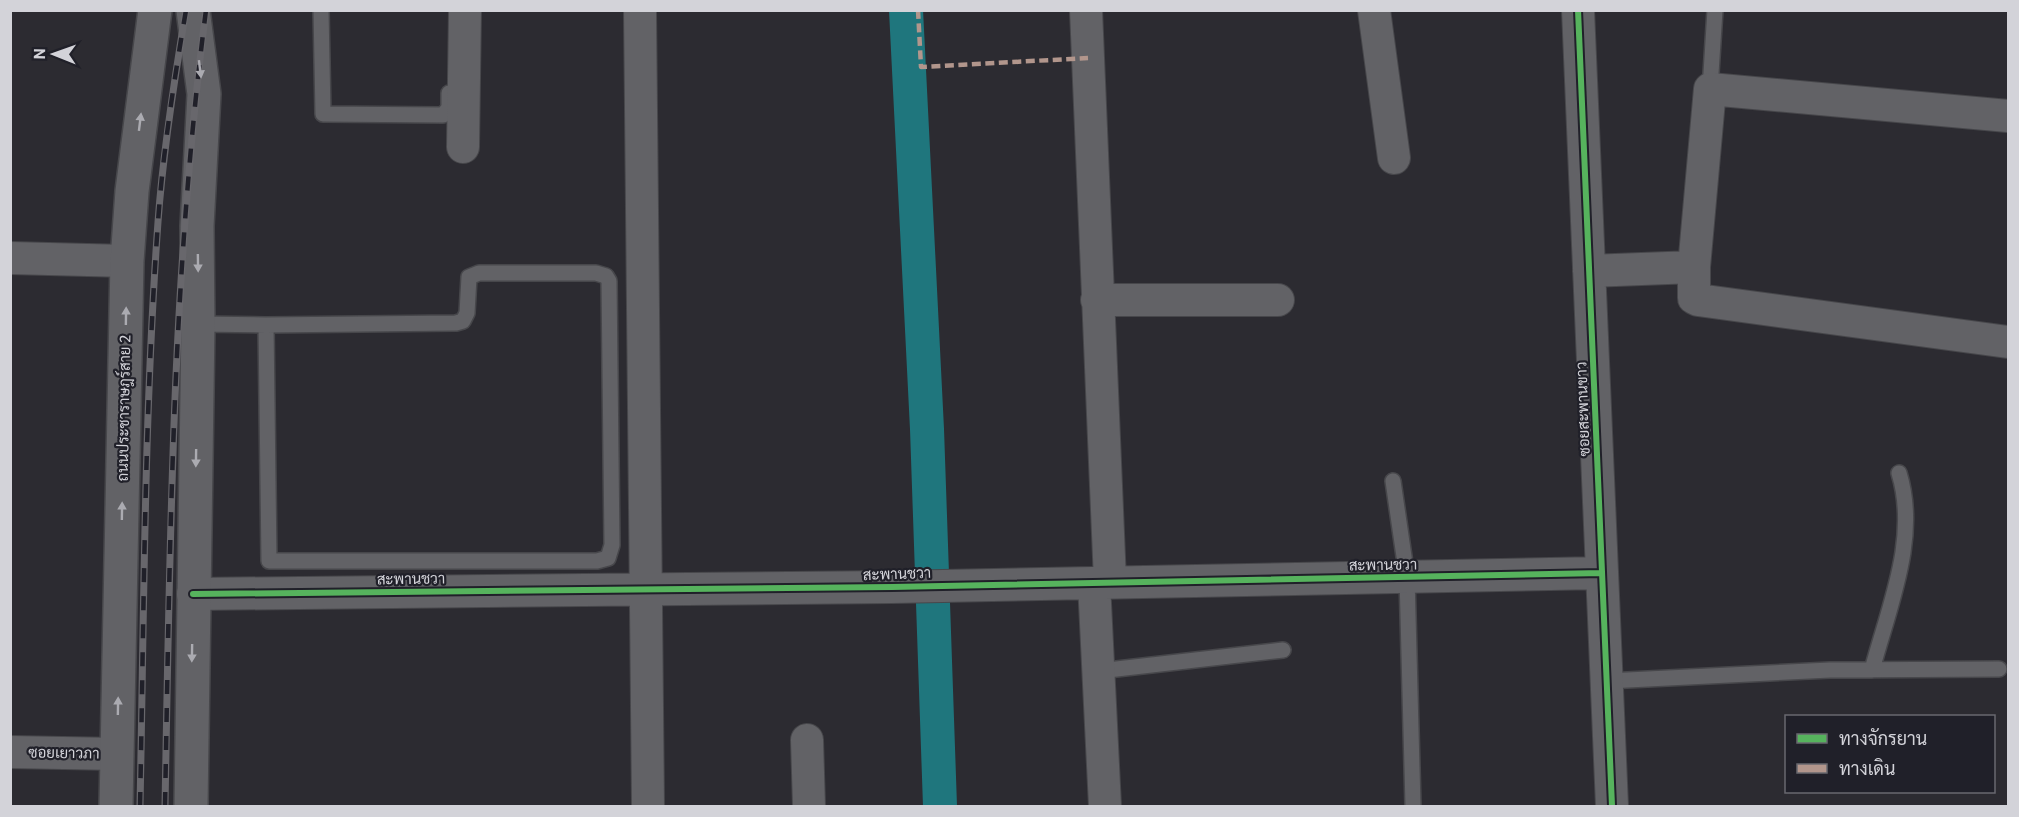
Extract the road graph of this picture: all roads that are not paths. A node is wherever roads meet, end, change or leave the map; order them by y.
1 (155, 10) edge
2 (193, 10) edge
3 (321, 10) edge
4 (449, 10) edge
5 (465, 10) edge
6 (640, 10) edge
7 (1086, 10) edge
8 (1374, 10) edge
9 (1578, 10) edge
10 (1715, 10) edge
11 (1710, 89) junction
12 (2008, 116) edge
13 (463, 147) dead end
14 (1394, 158) dead end
15 (10, 258) edge
16 (127, 261) junction
17 (1694, 267) junction
18 (1589, 271) junction
19 (1097, 300) junction
20 (1278, 300) dead end
21 (198, 324) junction
22 (266, 325) junction
23 (2008, 342) edge
24 (1899, 473) dead end
25 (1393, 481) dead end
26 (1602, 573) junction
27 (1407, 577) junction
28 (1102, 582) junction
29 (645, 588) junction
30 (193, 594) junction
31 (1283, 650) dead end
32 (1999, 669) dead end
33 (1872, 670) junction
34 (1098, 671) junction
35 (1607, 681) junction
36 (807, 740) dead end
37 (10, 752) edge
38 (117, 754) junction
39 (116, 807) edge
40 (190, 807) edge
41 (648, 807) edge
42 (808, 807) edge
43 (1104, 807) edge
44 (1413, 807) edge
45 (1612, 807) edge

16 -> 1 main road, ถนนประชาราษฎร์สาย 2
2 -> 21 main road
3 - 4 lane
5 - 13 street
6 - 29 street
7 - 19 street
8 - 14 street
9 - 18 street, ซอยสะพานขาว
10 - 11 lane
11 - 12 street
11 - 17 street
15 - 16 street
38 -> 16 main road, ถนนประชาราษฎร์สาย 2
17 - 18 street
17 - 23 street
18 - 26 street, ซอยสะพานขาว
19 - 20 street
19 - 28 street
21 - 22 lane
21 -> 30 main road
22 - 22 lane
24 - 33 lane
25 - 27 lane
26 - 27 street, สะพานชวา
26 - 35 street, ซอยสะพานขาว
27 - 28 street, สะพานชวา
27 - 44 lane
28 - 29 street, สะพานชวา
28 - 34 street
29 - 30 street, สะพานชวา
29 - 41 street
30 -> 40 main road
31 - 34 lane
32 - 33 lane
33 - 35 lane
34 - 43 street
35 - 45 street, ซอยสะพานขาว
36 - 42 street
37 - 38 street, ซอยเยาวภา
38 - 39 main road, ถนนประชาราษฎร์สาย 2

